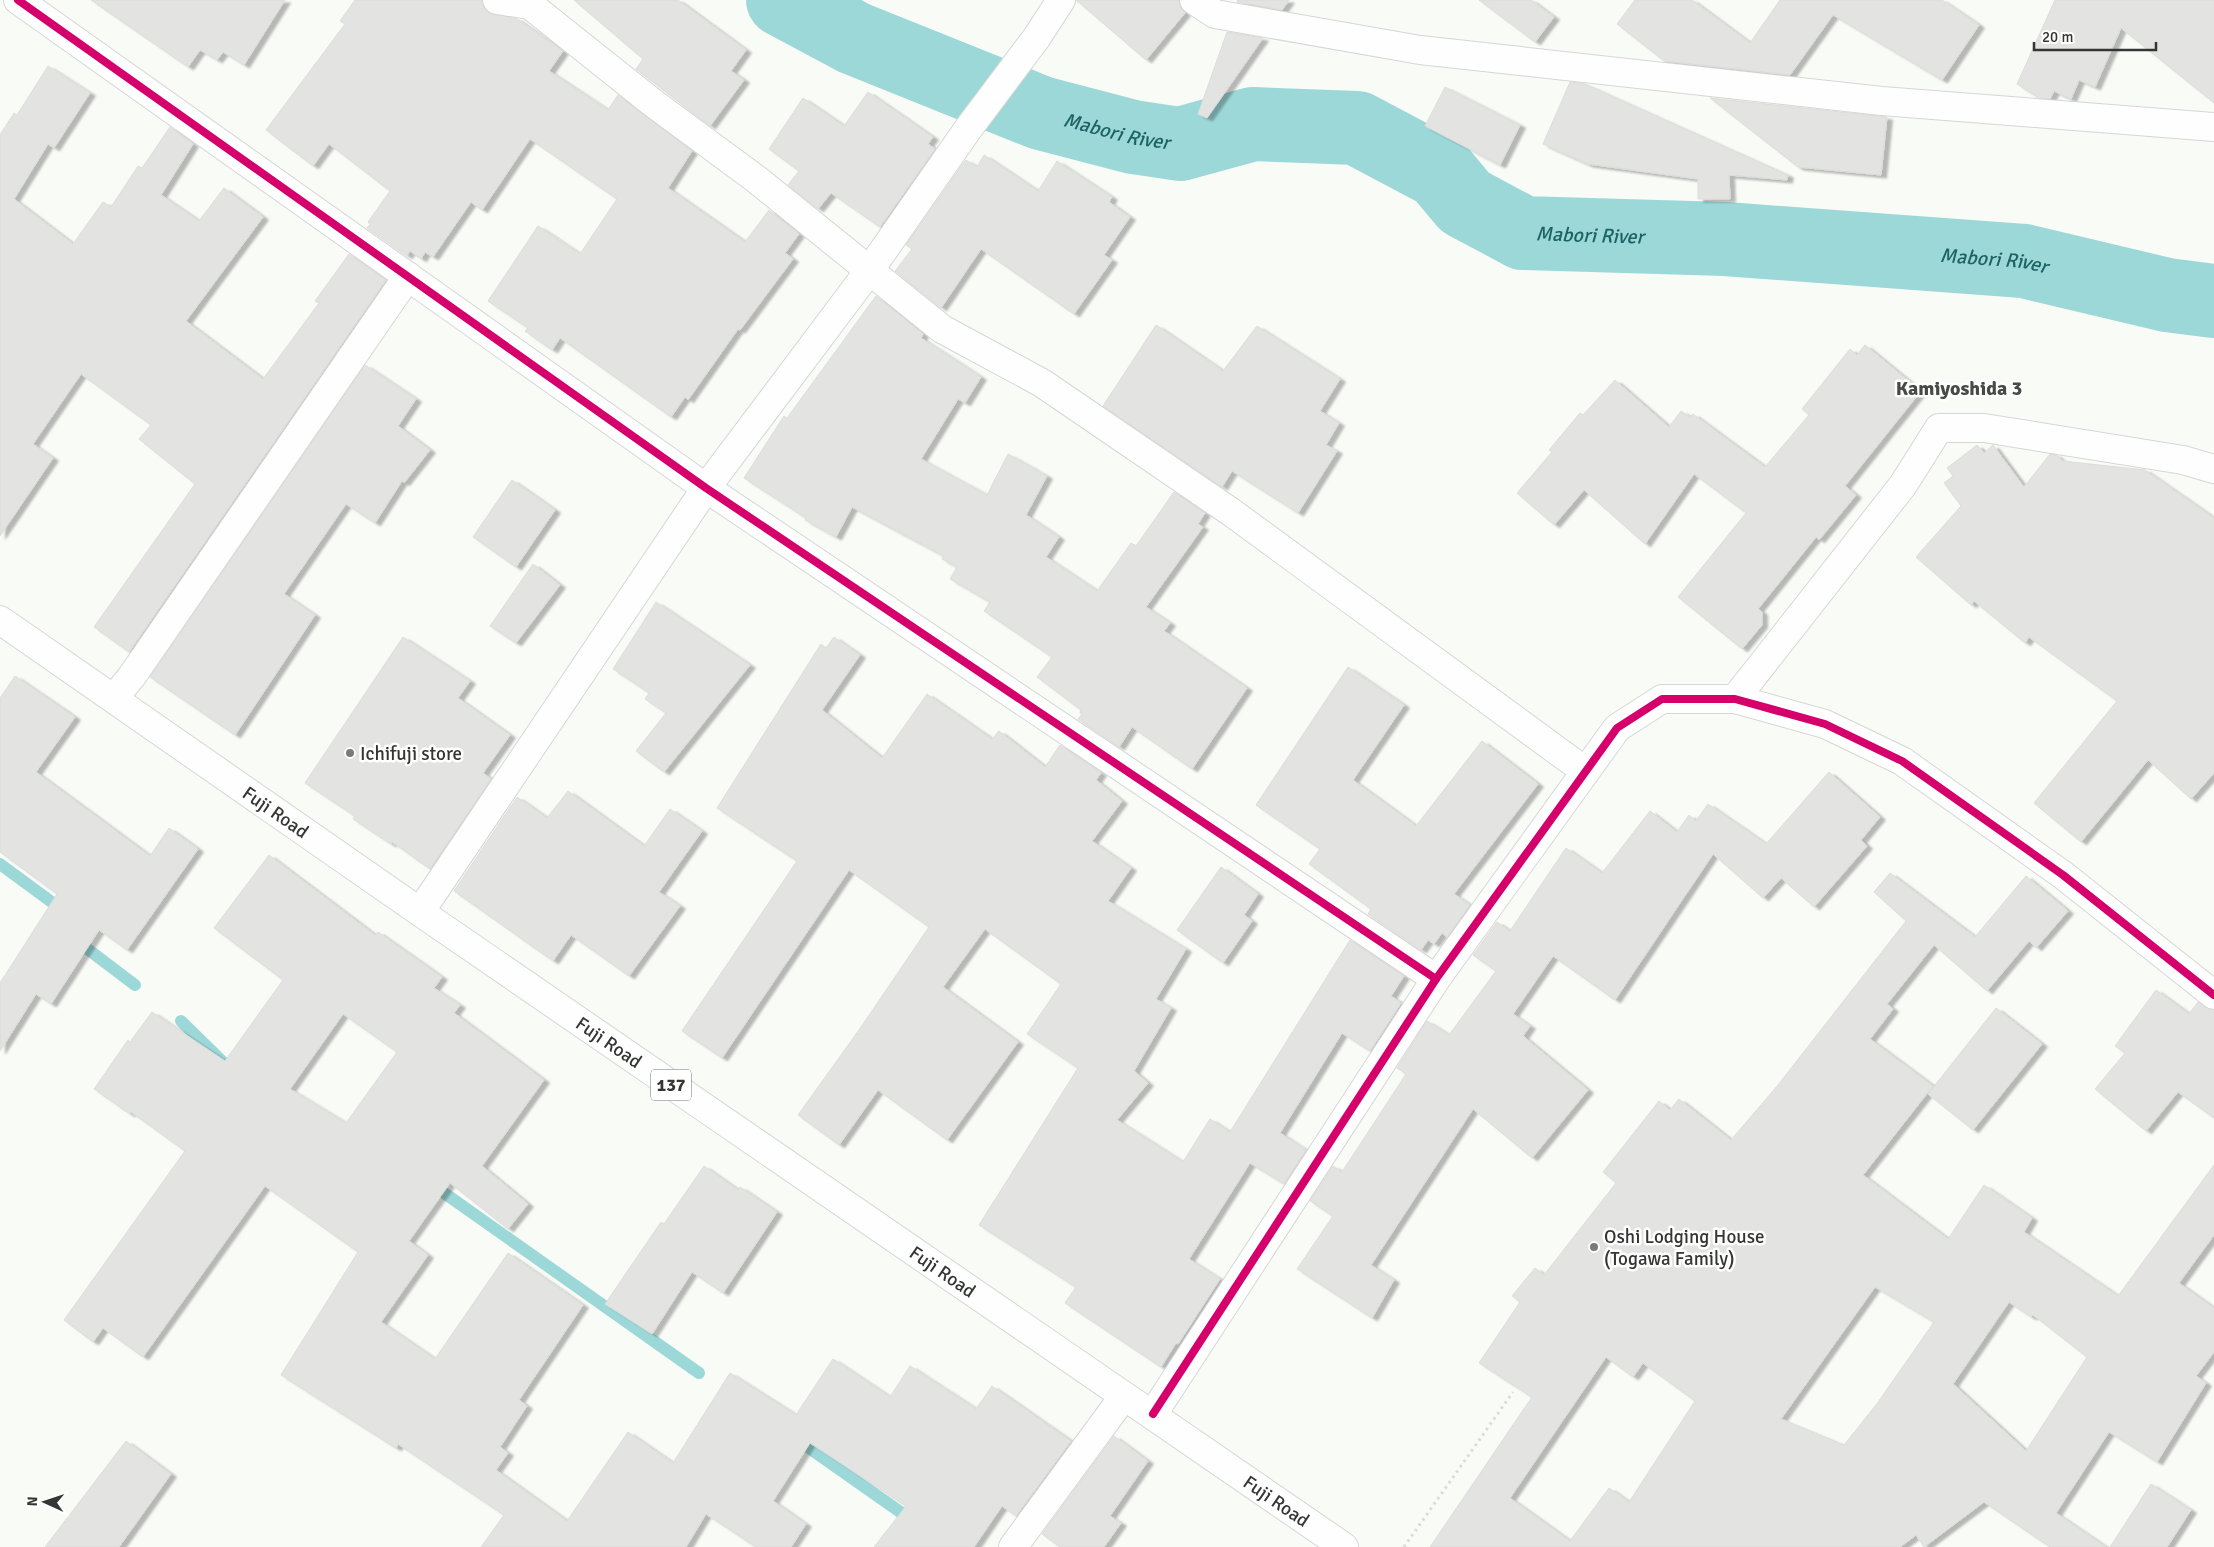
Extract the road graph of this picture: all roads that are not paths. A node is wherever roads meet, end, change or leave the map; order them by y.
1 (18, 0) edge
2 (497, 0) edge
3 (1061, 0) edge
4 (1194, 0) edge
5 (2214, 127) edge
6 (869, 271) junction
7 (408, 276) junction
8 (2214, 469) edge
9 (706, 488) junction
10 (0, 620) edge
11 (114, 698) junction
12 (1735, 699) junction
13 (1585, 771) junction
14 (420, 912) junction
15 (1436, 979) junction
16 (2214, 995) edge
17 (1124, 1396) junction
18 (1153, 1414) junction
19 (1013, 1547) edge
20 (1344, 1547) edge

1 - 7 main road
2 - 6 main road
3 - 6 main road
4 - 5 main road
6 - 9 main road
6 - 13 main road
7 - 9 main road
7 - 11 main road
8 - 12 main road
9 - 14 main road
9 - 15 main road
10 - 11 main road, Fuji Road / 137
11 - 14 main road, Fuji Road / 137
12 - 13 main road
12 - 16 main road
13 - 15 main road
14 - 17 main road, Fuji Road / 137
15 - 18 main road
17 - 18 main road, Fuji Road / 137
17 - 19 main road
18 - 20 main road, Fuji Road / 137

